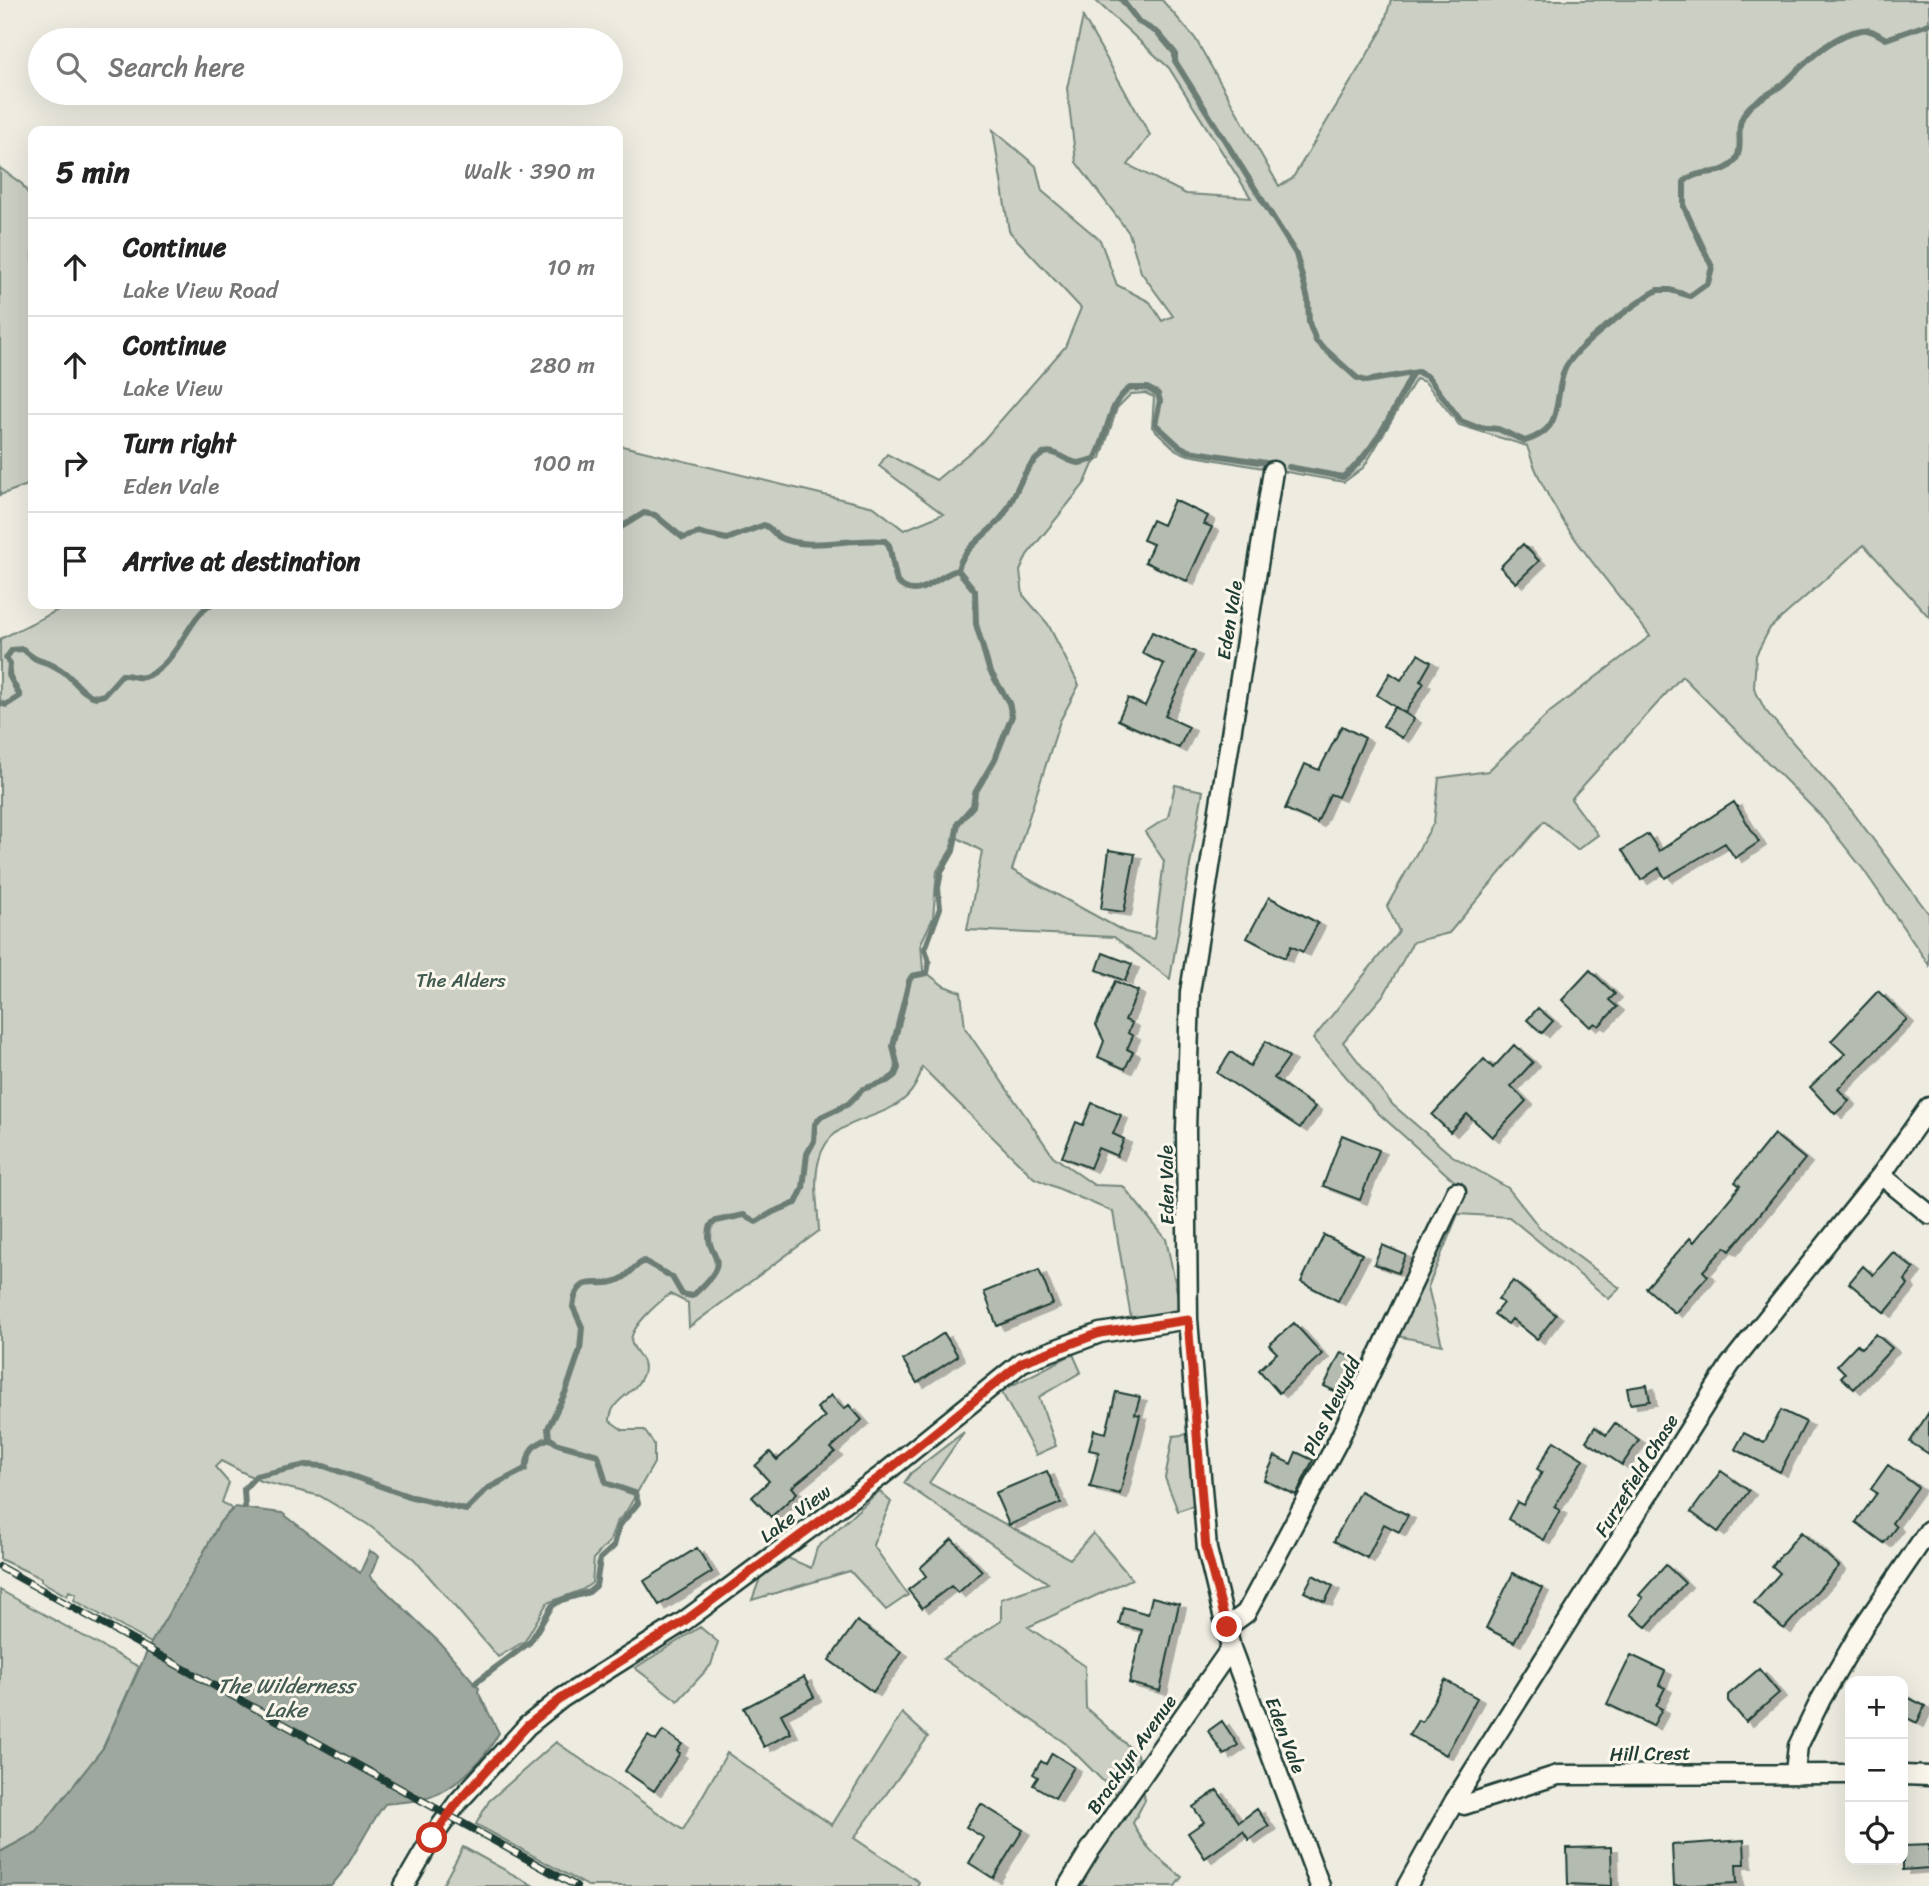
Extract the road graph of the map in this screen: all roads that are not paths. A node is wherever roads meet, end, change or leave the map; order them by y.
1 (1273, 471) dead end
2 (1929, 1107) edge
3 (1881, 1175) junction
4 (1456, 1192) dead end
5 (1929, 1214) edge
6 (1188, 1320) junction
7 (1929, 1530) edge
8 (1227, 1627) junction
9 (1231, 1648) junction
10 (1796, 1772) junction
11 (1845, 1774) edge
12 (1908, 1775) edge
13 (1929, 1776) edge
14 (1455, 1800) junction
15 (404, 1886) edge
16 (1068, 1886) edge
17 (1320, 1886) edge
18 (1407, 1886) edge

1 - 6 street, Eden Vale
2 - 3 street, Furzefield Chase
3 - 5 street
3 - 14 street, Furzefield Chase
4 - 8 street, Plas Newydd
6 - 8 street, Eden Vale
6 - 15 street, Lake View
7 - 10 street
8 - 9 street, Eden Vale
9 - 16 street, Bracklyn Avenue
9 - 17 street, Eden Vale
10 - 11 street, Hill Crest
10 - 14 street, Hill Crest
12 - 13 street
14 - 18 street, Furzefield Chase

